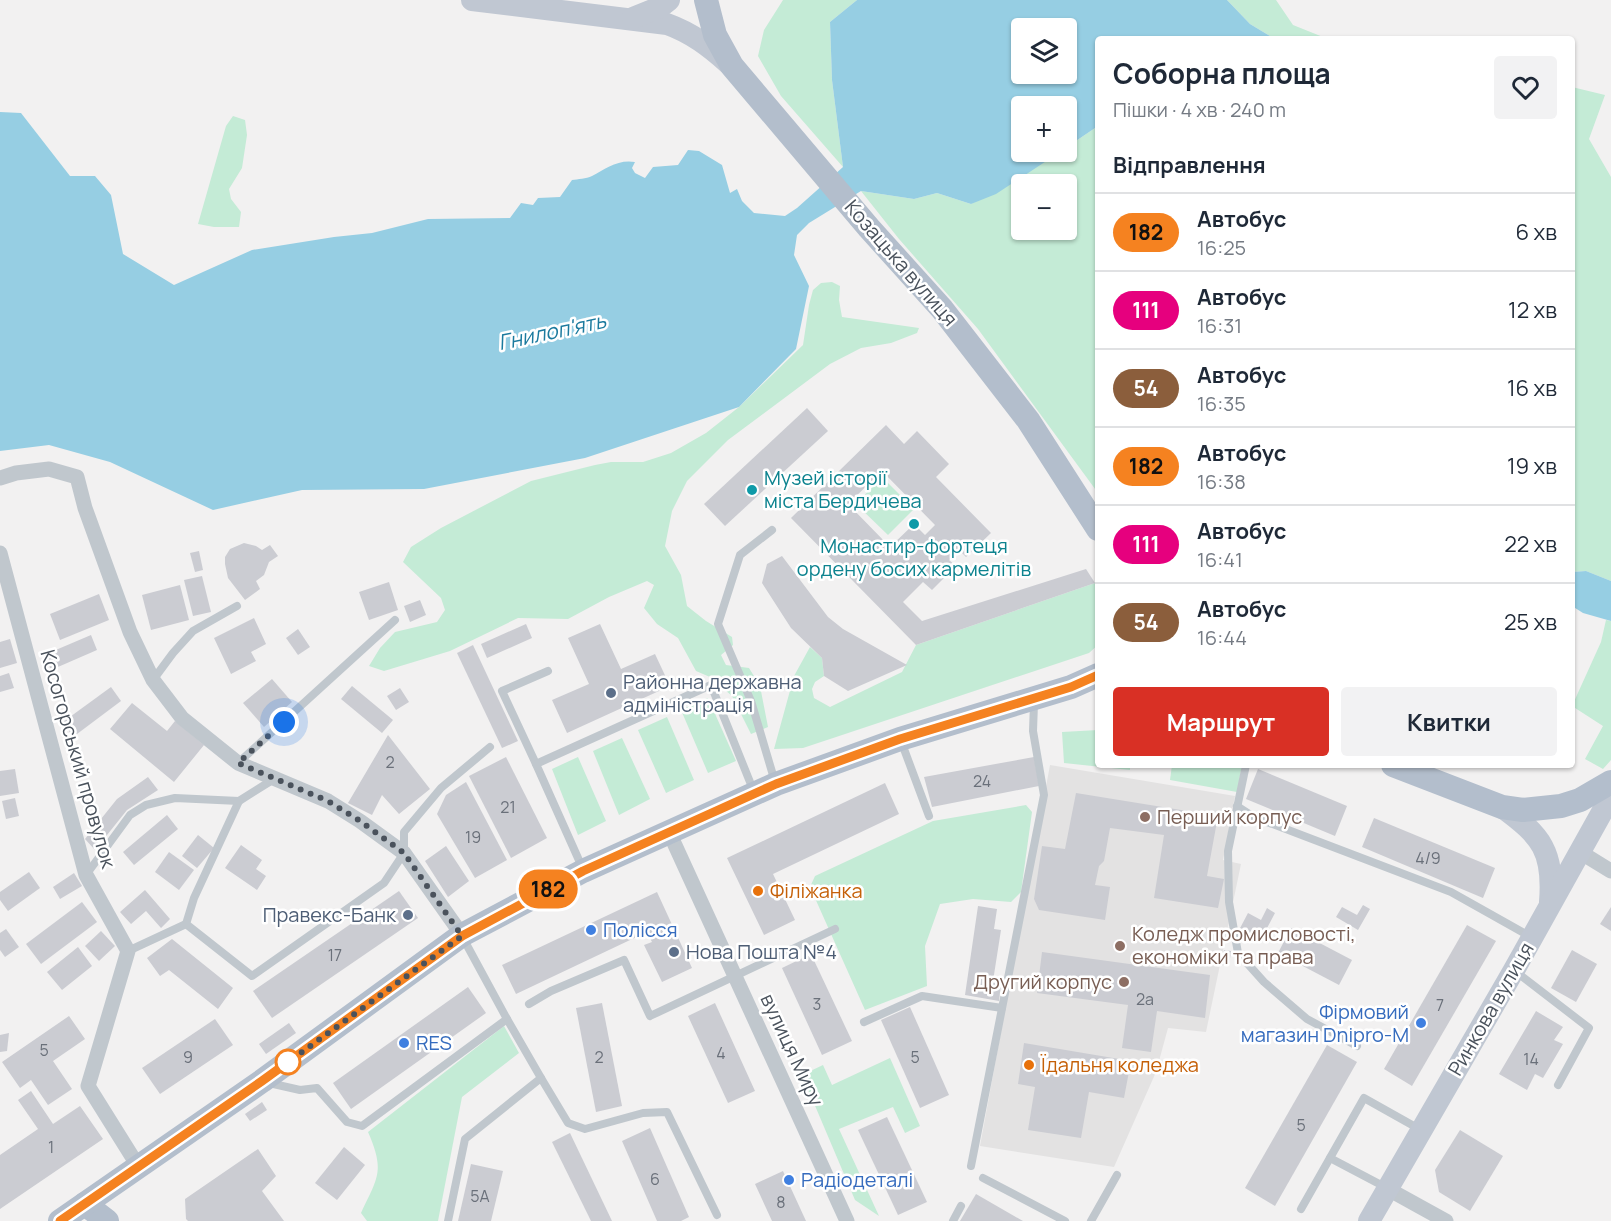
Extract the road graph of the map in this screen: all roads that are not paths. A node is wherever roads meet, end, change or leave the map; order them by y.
1 (472, 0) edge
2 (669, 0) edge
3 (706, 0) edge
4 (537, 4) edge
5 (631, 19) junction
6 (732, 66) junction
7 (0, 478) edge
8 (1095, 524) edge
9 (772, 530) dead end
10 (0, 553) edge
11 (237, 606) dead end
12 (395, 620) dead end
13 (548, 671) dead end
14 (1095, 676) edge
15 (153, 680) junction
16 (1095, 685) edge
17 (1071, 687) junction
18 (1034, 698) junction
19 (900, 739) junction
20 (490, 747) dead end
21 (238, 763) junction
22 (536, 764) junction
23 (1245, 768) edge
24 (1401, 768) edge
25 (274, 779) junction
26 (1611, 782) edge
27 (765, 788) junction
28 (1611, 796) edge
29 (239, 801) junction
30 (1238, 806) junction
31 (1502, 807) junction
32 (929, 816) dead end
33 (669, 831) junction
34 (1580, 852) junction
35 (404, 853) junction
36 (583, 871) junction
37 (1611, 872) edge
38 (86, 875) junction
39 (1549, 906) junction
40 (186, 924) junction
41 (835, 929) dead end
42 (462, 936) junction
43 (1532, 938) junction
44 (128, 951) junction
45 (1514, 970) junction
46 (735, 976) junction
47 (529, 1004) dead end
48 (1002, 1008) junction
49 (507, 1019) junction
50 (864, 1022) dead end
51 (1358, 1046) dead end
52 (541, 1078) junction
53 (262, 1081) junction
54 (1558, 1085) dead end
55 (1422, 1130) junction
56 (1330, 1158) junction
57 (138, 1166) junction
58 (971, 1166) dead end
59 (1117, 1175) dead end
60 (983, 1178) dead end
61 (1388, 1189) junction
62 (85, 1204) junction
63 (961, 1206) dead end
64 (1301, 1209) dead end
65 (717, 1215) dead end
66 (60, 1221) edge
67 (107, 1221) edge
68 (448, 1221) edge
69 (847, 1221) edge
70 (952, 1221) edge
71 (1065, 1221) edge
72 (1091, 1221) edge
73 (1369, 1221) edge
74 (1446, 1221) edge

1 - 4 main road
2 - 5 main road
3 - 6 main road, Козацька вулиця
4 - 5 main road
5 - 6 main road
6 - 8 main road, Козацька вулиця
7 - 15 street
9 - 27 lane
10 - 38 street, Косогорський провулок
11 - 15 lane
12 - 21 lane
13 - 22 lane
14 - 17 main road
15 - 21 street
16 - 17 main road
17 - 18 main road
18 - 19 main road
18 - 48 lane
19 - 27 main road
19 - 32 lane
20 - 35 lane
21 - 25 street
22 - 27 lane
22 - 36 lane
23 - 30 lane
24 - 31 main road
25 - 29 lane
25 - 35 street
26 - 31 main road
27 - 33 main road
28 - 34 main road, Ринкова вулиця
29 - 38 lane
29 - 40 lane
30 - 43 lane
30 - 51 lane
31 - 39 main road
33 - 36 main road
33 - 46 street, вулиця Миру
34 - 37 street
34 - 39 main road, Ринкова вулиця
35 - 40 lane
35 - 42 street
36 - 42 main road
38 - 44 street, Косогорський провулок
39 - 43 main road, Ринкова вулиця
40 - 44 lane
41 - 46 lane
42 - 49 lane
42 - 53 main road
43 - 45 main road, Ринкова вулиця
44 - 57 street
45 - 54 lane
45 - 55 main road, Ринкова вулиця
46 - 47 lane
46 - 69 street, вулиця Миру
48 - 50 lane
48 - 58 lane
49 - 52 lane
49 - 53 lane
52 - 65 lane
52 - 68 lane
53 - 57 main road
55 - 56 lane
55 - 61 main road, Ринкова вулиця
56 - 61 lane
56 - 64 lane
57 - 62 main road
59 - 72 lane
60 - 71 lane
61 - 73 main road, Ринкова вулиця
61 - 74 street
62 - 66 main road
62 - 67 main road
63 - 70 lane

